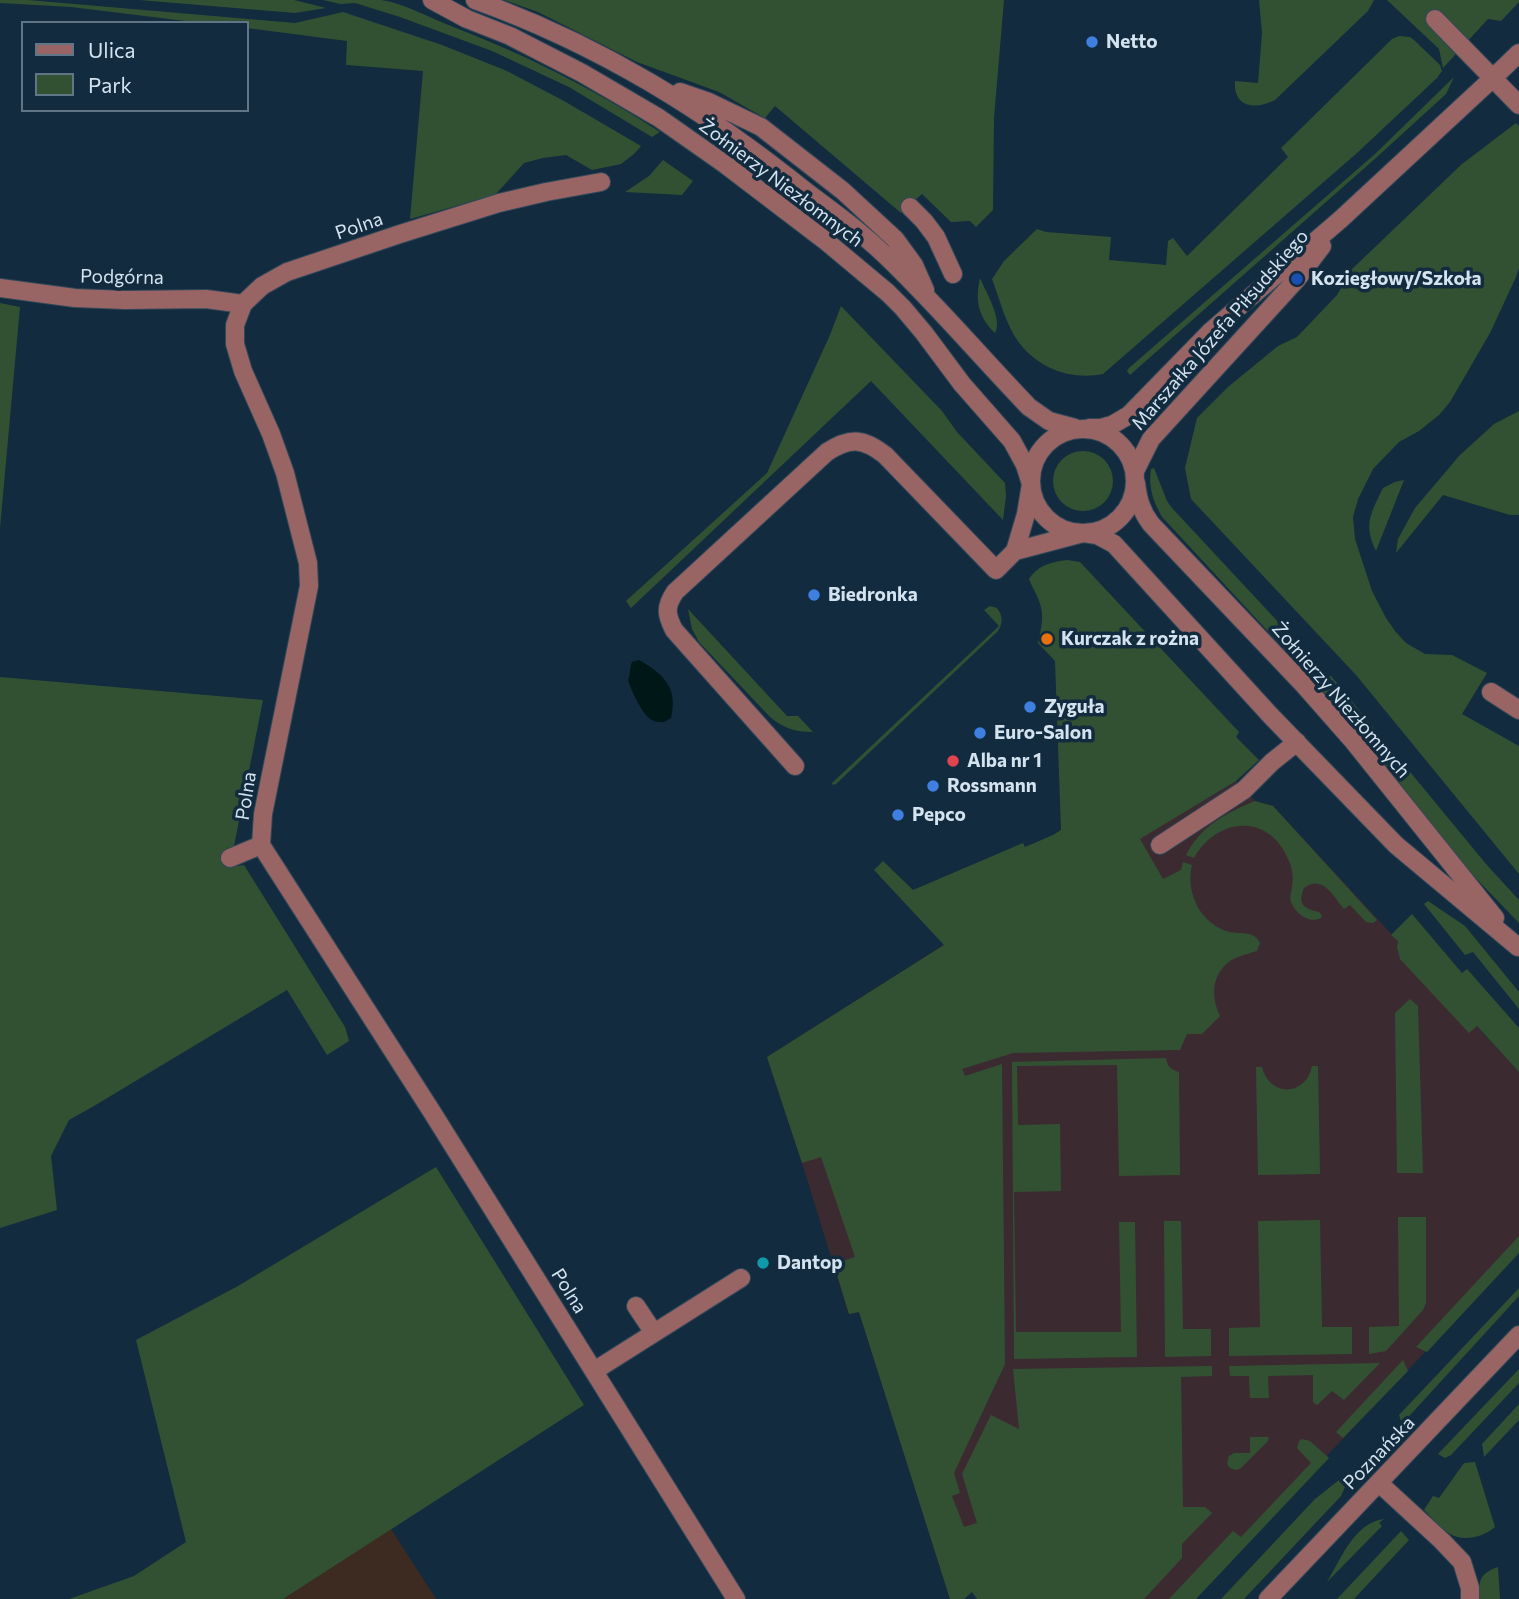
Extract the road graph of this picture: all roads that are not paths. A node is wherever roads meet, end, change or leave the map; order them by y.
1 (432, 0) edge
2 (475, 0) edge
3 (1435, 19) dead end
4 (1519, 52) edge
5 (1493, 78) junction
6 (1519, 105) edge
7 (601, 182) dead end
8 (910, 207) dead end
9 (1342, 219) junction
10 (953, 274) dead end
11 (0, 288) edge
12 (243, 304) junction
13 (1082, 428) junction
14 (1136, 477) junction
15 (1031, 484) junction
16 (1083, 533) junction
17 (1015, 551) junction
18 (1491, 692) dead end
19 (1519, 710) edge
20 (1297, 742) junction
21 (795, 766) dead end
22 (261, 845) junction
23 (1160, 845) dead end
24 (230, 858) dead end
25 (1519, 947) edge
26 (741, 1278) dead end
27 (636, 1306) dead end
28 (654, 1333) junction
29 (1519, 1335) edge
30 (594, 1371) junction
31 (1379, 1483) junction
32 (736, 1599) edge
33 (1268, 1599) edge
34 (1470, 1599) edge

1 - 15 street, Żołnierzy Niezłomnych
2 - 13 street, Żołnierzy Niezłomnych
3 - 5 street
4 - 5 street, Marszałka Józefa Piłsudskiego
5 - 6 street
5 - 9 street, Marszałka Józefa Piłsudskiego
7 - 12 street, Polna
8 - 10 street
9 - 13 street, Marszałka Józefa Piłsudskiego
9 - 14 street, Marszałka Józefa Piłsudskiego
11 - 12 street, Podgórna
12 - 22 street, Polna
13 - 14 street
13 - 15 street
14 - 16 street
14 - 25 street, Żołnierzy Niezłomnych
15 - 16 street
15 - 17 street
16 - 17 street
16 - 20 street, Żołnierzy Niezłomnych
17 - 21 street
18 - 19 street
20 - 23 street
20 - 25 street, Żołnierzy Niezłomnych
22 - 24 street
22 - 30 street, Polna
26 - 28 street
27 - 28 street
28 - 30 street
29 - 31 street, Poznańska
30 - 32 street, Polna
31 - 33 street, Poznańska
31 - 34 street

